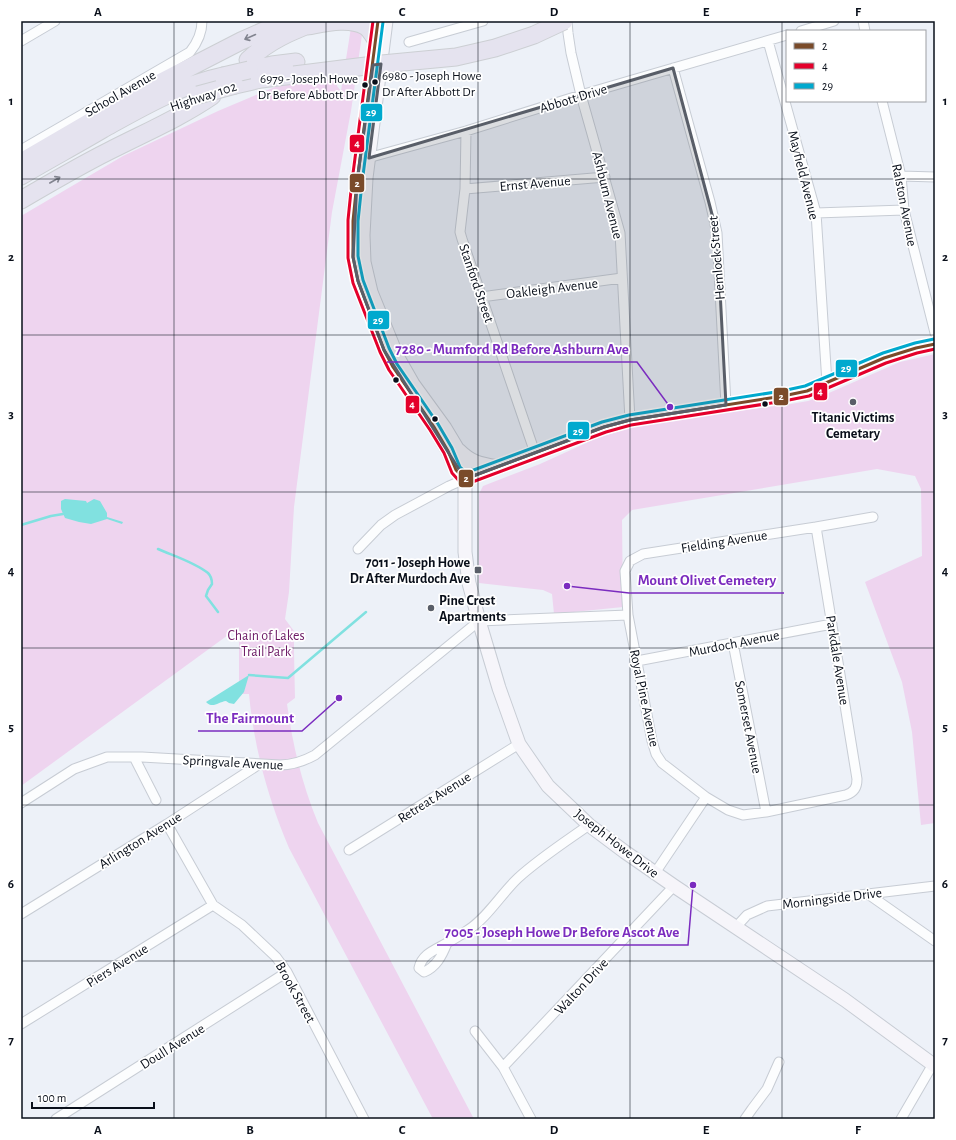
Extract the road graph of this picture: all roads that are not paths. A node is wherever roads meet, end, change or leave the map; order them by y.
1 (55, 21) edge
2 (202, 21) edge
3 (286, 21) edge
4 (378, 21) edge
5 (386, 21) edge
6 (483, 21) edge
7 (540, 21) edge
8 (566, 21) edge
9 (834, 21) edge
10 (311, 24) edge
11 (804, 30) edge
12 (786, 35) edge
13 (375, 38) junction
14 (21, 41) edge
15 (768, 41) junction
16 (409, 42) dead end
17 (248, 65) junction
18 (295, 68) junction
19 (673, 68) junction
20 (229, 80) junction
21 (581, 95) junction
22 (205, 96) junction
23 (882, 102) edge
24 (466, 131) junction
25 (21, 150) edge
26 (364, 159) junction
27 (21, 162) edge
28 (21, 176) edge
29 (901, 176) junction
30 (605, 177) junction
31 (935, 177) edge
32 (21, 185) edge
33 (464, 189) junction
34 (21, 200) edge
35 (904, 210) junction
36 (816, 213) junction
37 (622, 278) junction
38 (481, 297) junction
39 (935, 333) edge
40 (935, 344) edge
41 (827, 383) junction
42 (726, 405) junction
43 (630, 420) junction
44 (458, 448) junction
45 (535, 453) junction
46 (499, 467) junction
47 (465, 479) junction
48 (873, 517) dead end
49 (816, 527) junction
50 (358, 549) dead end
51 (628, 614) junction
52 (479, 621) junction
53 (832, 624) junction
54 (733, 642) junction
55 (637, 661) junction
56 (518, 744) junction
57 (134, 757) junction
58 (258, 765) junction
59 (853, 792) joint
60 (706, 798) junction
61 (156, 800) dead end
62 (21, 803) edge
63 (766, 812) junction
64 (167, 824) junction
65 (589, 825) junction
66 (349, 850) dead end
67 (655, 873) junction
68 (674, 886) junction
69 (935, 886) edge
70 (868, 894) junction
71 (213, 905) junction
72 (21, 914) edge
73 (736, 927) junction
74 (935, 941) edge
75 (447, 944) dead end
76 (287, 972) junction
77 (21, 1024) edge
78 (475, 1031) dead end
79 (779, 1062) dead end
80 (934, 1065) edge
81 (503, 1067) junction
82 (56, 1119) edge
83 (364, 1119) edge
84 (531, 1119) edge
85 (745, 1119) edge
86 (901, 1119) edge

1 - 14 street
2 - 25 street, School Avenue
3 -> 27 highway
4 - 13 main road, Joseph Howe Drive
5 - 26 main road, Joseph Howe Drive
6 - 16 street
7 - 18 highway, Highway 102
8 - 18 highway, Highway 102, bridge
8 - 21 street, Ashburn Avenue
9 - 11 street
10 - 13 highway
10 - 17 highway
12 - 15 street, Abbott Drive
13 - 26 main road, Joseph Howe Drive
15 - 19 street, Abbott Drive
15 - 36 street, Mayfield Avenue
17 - 18 highway, Highway 102
17 - 20 highway, Highway 102, bridge
18 - 20 highway, Highway 102
19 - 21 street, Abbott Drive
19 - 42 street, Hemlock Street
20 - 22 highway, Highway 102, bridge
20 - 28 highway, Highway 102
21 - 24 street, Abbott Drive
21 - 30 street, Ashburn Avenue
22 - 32 highway, Highway 102
34 -> 22 highway
23 - 29 street, Ralston Avenue
24 - 26 street, Abbott Drive
24 - 33 street, Stanford Street
26 - 44 main road, Joseph Howe Drive
26 - 47 main road, Joseph Howe Drive
29 - 31 street
29 - 35 street, Ralston Avenue
30 - 33 street, Ernst Avenue
30 - 37 street, Ashburn Avenue
33 - 38 street, Stanford Street
35 - 36 street
35 - 39 street, Ralston Avenue
36 - 41 street, Mayfield Avenue
37 - 38 street, Oakleigh Avenue
37 - 43 street, Ashburn Avenue
38 - 45 street, Stanford Street
40 - 41 street
41 - 42 street
42 - 43 street
43 - 45 street
44 - 46 main road
44 - 47 main road, Joseph Howe Drive
45 - 46 street
46 - 47 street
47 - 50 street
47 - 52 main road, Joseph Howe Drive
48 - 49 street, Fielding Avenue
49 - 51 street, Fielding Avenue
49 - 53 street, Parkdale Avenue
51 - 52 street
51 - 55 street, Royal Pine Avenue
52 - 56 main road, Joseph Howe Drive
52 - 58 street, Springvale Avenue
53 - 54 street, Murdoch Avenue
53 - 59 street, Parkdale Avenue
54 - 55 street, Murdoch Avenue
54 - 63 street, Somerset Avenue
55 - 60 street, Royal Pine Avenue
56 - 65 main road, Joseph Howe Drive
56 - 66 street, Retreat Avenue
57 - 58 street, Springvale Avenue
57 - 61 street
57 - 62 street, Springvale Avenue
58 - 64 street, Arlington Avenue
59 - 63 street, Royal Pine Avenue
60 - 63 street, Royal Pine Avenue
60 - 67 street
64 - 71 street, Brook Street
64 - 72 street, Arlington Avenue
65 - 67 main road, Joseph Howe Drive
65 - 75 street
67 - 68 main road, Joseph Howe Drive
68 - 73 main road, Joseph Howe Drive
68 - 81 street, Walton Drive
69 - 70 street, Morningside Drive
70 - 73 street, Morningside Drive
70 - 74 street
71 - 76 street, Brook Street
71 - 77 street, Piers Avenue
73 - 80 main road, Joseph Howe Drive
76 - 82 street, Doull Avenue
76 - 83 street, Brook Street
78 - 81 street
79 - 85 street
80 - 86 street
81 - 84 street

